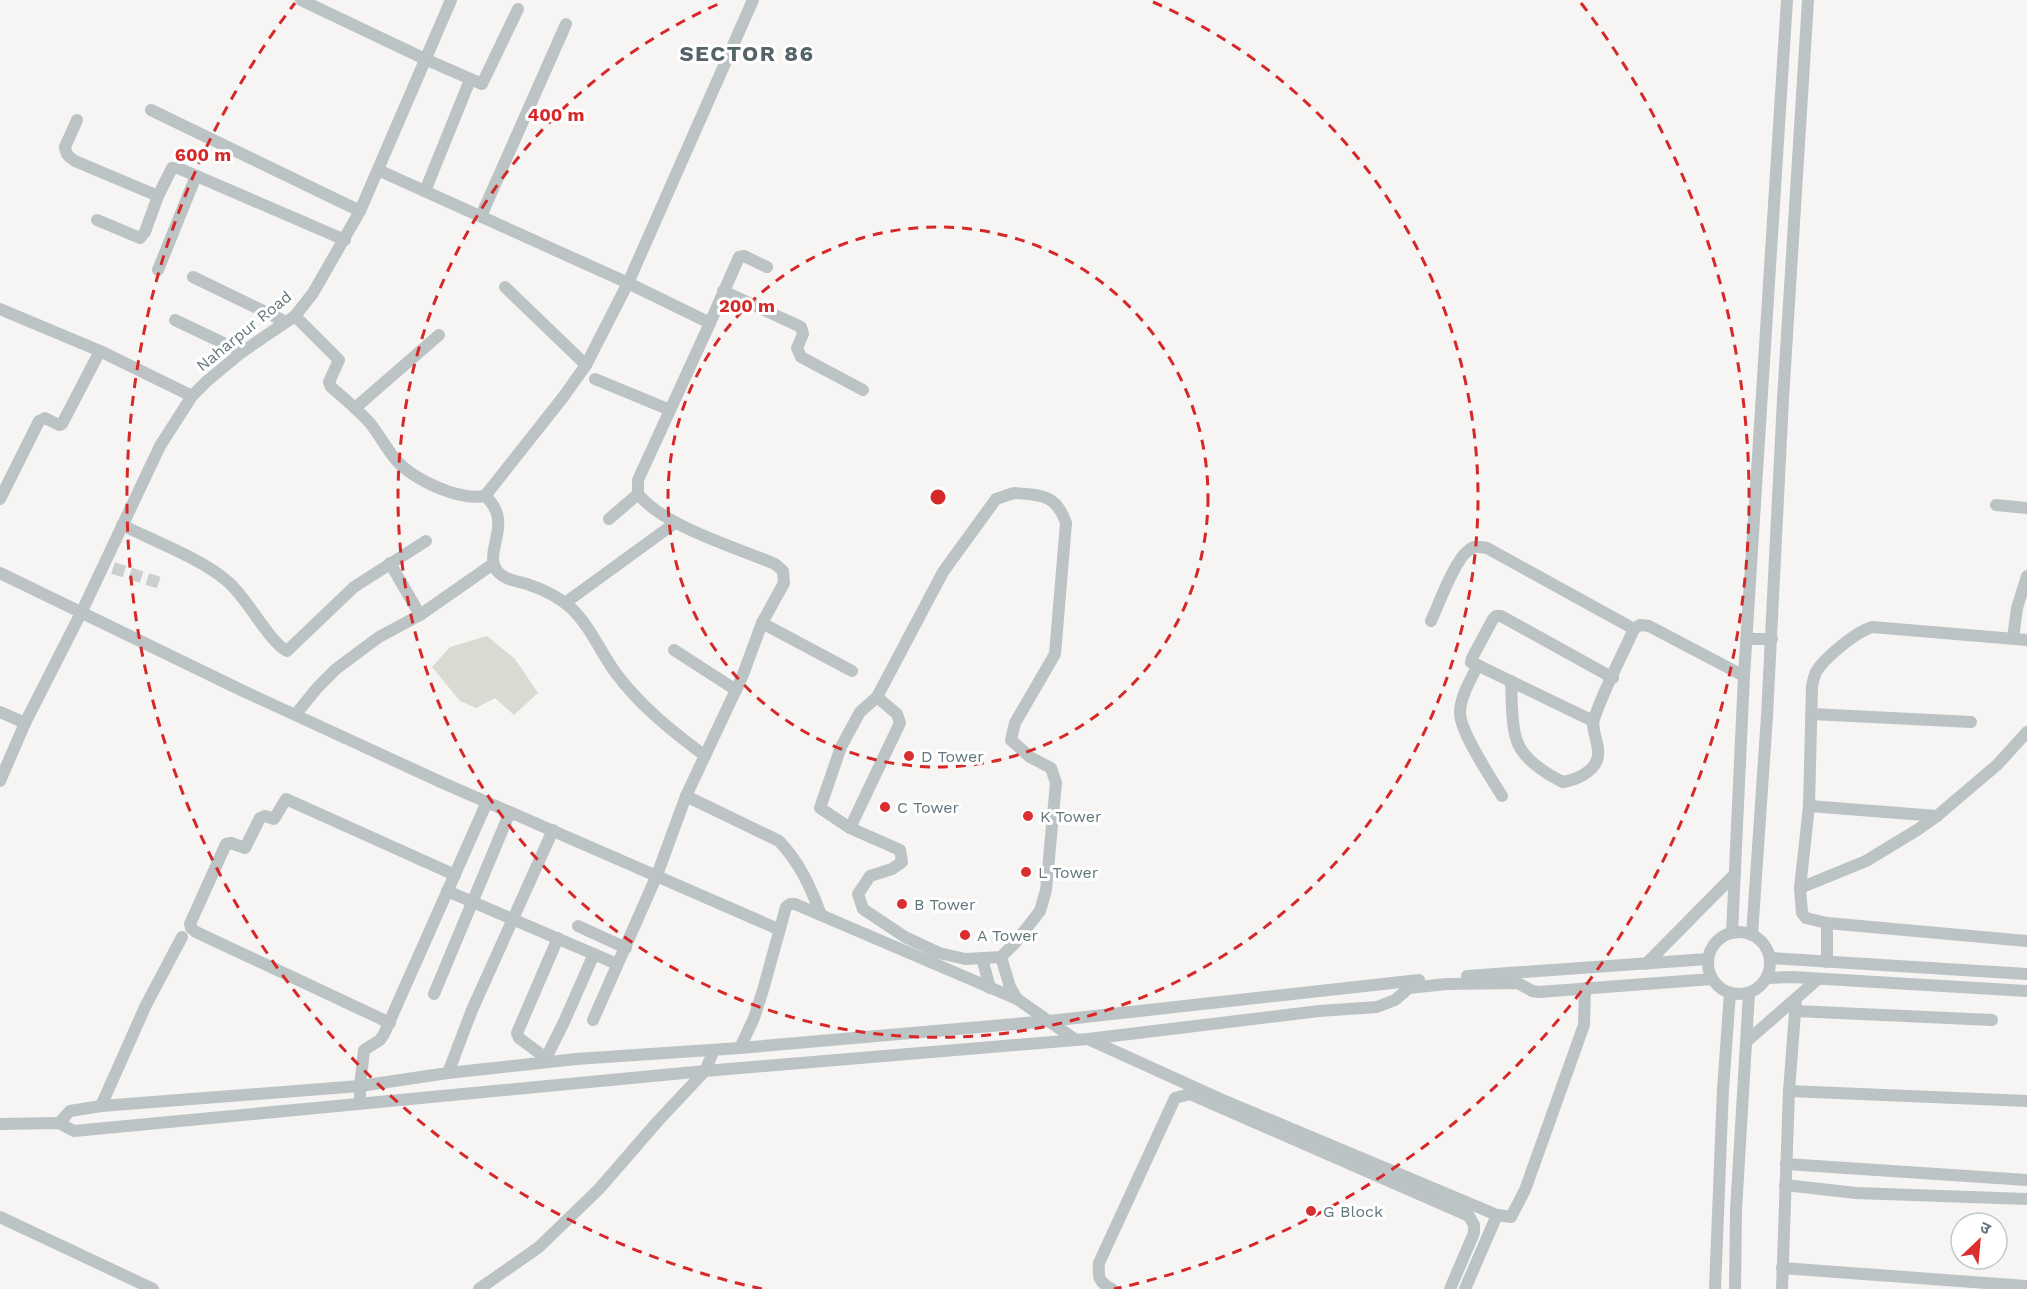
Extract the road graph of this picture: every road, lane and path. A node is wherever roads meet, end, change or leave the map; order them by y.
1 (302, 0) edge
2 (451, 0) edge
3 (753, 0) edge
4 (1787, 0) edge
5 (1808, 0) edge
6 (518, 9) dead end
7 (566, 24) dead end
8 (424, 59) junction
9 (471, 80) junction
10 (151, 110) dead end
11 (77, 120) dead end
12 (378, 170) junction
13 (196, 176) junction
14 (425, 191) junction
15 (158, 196) junction
16 (360, 211) junction
17 (481, 216) junction
18 (97, 220) dead end
19 (345, 240) junction
20 (766, 267) dead end
21 (158, 270) dead end
22 (193, 277) dead end
23 (628, 283) junction
24 (505, 287) dead end
25 (723, 291) junction
26 (0, 309) edge
27 (291, 319) junction
28 (175, 320) dead end
29 (710, 323) junction
30 (439, 335) dead end
31 (100, 351) junction
32 (242, 352) junction
33 (586, 365) junction
34 (595, 379) dead end
35 (863, 390) dead end
36 (192, 396) junction
37 (355, 408) junction
38 (670, 410) junction
39 (638, 494) junction
40 (485, 496) junction
41 (0, 499) edge
42 (1996, 505) dead end
43 (2027, 508) edge
44 (609, 519) dead end
45 (675, 523) junction
46 (122, 525) junction
47 (426, 541) dead end
48 (390, 563) junction
49 (493, 564) junction
50 (0, 573) edge
51 (2027, 576) edge
52 (565, 603) junction
53 (82, 611) junction
54 (420, 615) junction
55 (1431, 621) dead end
56 (762, 623) junction
57 (1634, 629) junction
58 (2013, 638) junction
59 (1746, 639) junction
60 (1772, 639) junction
61 (2027, 640) edge
62 (674, 650) dead end
63 (1478, 665) junction
64 (852, 671) dead end
65 (1744, 676) junction
66 (1613, 678) junction
67 (1511, 681) junction
68 (736, 690) junction
69 (878, 697) junction
70 (0, 712) edge
71 (296, 714) junction
72 (1811, 714) junction
73 (1593, 721) junction
74 (1971, 722) dead end
75 (25, 723) junction
76 (2027, 732) edge
77 (705, 756) junction
78 (0, 781) edge
79 (686, 796) junction
80 (1502, 796) dead end
81 (487, 802) junction
82 (1809, 806) junction
83 (510, 812) junction
84 (1937, 816) junction
85 (850, 828) junction
86 (553, 830) junction
87 (1735, 874) junction
88 (455, 875) junction
89 (657, 875) junction
90 (1800, 888) junction
91 (447, 891) junction
92 (473, 901) junction
93 (821, 915) junction
94 (513, 919) junction
95 (1827, 923) junction
96 (578, 926) dead end
97 (778, 930) junction
98 (1732, 933) junction
99 (1752, 935) junction
100 (182, 937) dead end
101 (558, 938) junction
102 (2027, 941) edge
103 (626, 948) junction
104 (594, 954) junction
105 (1001, 957) junction
106 (982, 958) junction
107 (1770, 958) junction
108 (1708, 959) junction
109 (1794, 960) junction
110 (1827, 962) junction
111 (617, 964) junction
112 (1646, 964) junction
113 (2027, 974) edge
114 (1792, 977) junction
115 (1767, 978) junction
116 (1818, 979) junction
117 (1712, 980) junction
118 (990, 988) junction
119 (1585, 988) junction
120 (2027, 991) edge
121 (1730, 993) junction
122 (1749, 993) junction
123 (434, 994) dead end
124 (1017, 999) junction
125 (1795, 1005) junction
126 (593, 1020) dead end
127 (1992, 1020) dead end
128 (1049, 1021) junction
129 (390, 1023) junction
130 (1082, 1039) junction
131 (1747, 1041) junction
132 (740, 1048) junction
133 (714, 1050) junction
134 (545, 1060) junction
135 (705, 1071) junction
136 (448, 1072) junction
137 (360, 1086) junction
138 (1789, 1091) junction
139 (2027, 1101) edge
140 (360, 1104) junction
141 (101, 1106) junction
142 (59, 1123) junction
143 (0, 1124) edge
144 (1786, 1164) junction
145 (1828, 1168) junction
146 (2027, 1180) edge
147 (1785, 1185) junction
148 (1826, 1188) junction
149 (2027, 1199) edge
150 (1497, 1215) junction
151 (0, 1217) edge
152 (1782, 1268) junction
153 (2027, 1286) edge
154 (153, 1289) edge
155 (479, 1289) edge
156 (1112, 1289) edge
157 (1450, 1289) edge
158 (1465, 1289) edge
159 (1715, 1289) edge
160 (1736, 1289) edge
161 (1782, 1289) edge

1 - 8 street
2 - 8 street, Naharpur Road
3 - 23 street
4 - 59 street
5 - 60 street
6 - 9 street
7 - 17 street
8 - 9 street
8 - 12 street, Naharpur Road
9 - 14 street
10 - 16 street
11 - 15 street
12 - 14 street
12 - 16 street, Naharpur Road
13 - 15 street
13 - 19 street
13 - 21 street
14 - 17 street
15 - 18 street
16 - 19 street, Naharpur Road
17 - 23 street
19 - 27 street, Naharpur Road
20 - 25 street
22 - 27 street
23 - 29 street
23 - 33 street
24 - 33 street
25 - 29 street
25 - 35 street
26 - 31 street
27 - 32 street, Naharpur Road
27 - 37 street
28 - 32 street
29 - 38 street
30 - 37 street
31 - 36 street
31 - 41 street
32 - 36 street, Naharpur Road
33 - 40 street
34 - 38 street
36 - 46 street, Naharpur Road
37 - 40 street
38 - 39 street
39 - 44 street
39 - 45 street
40 - 49 street
42 - 43 street
45 - 52 street
45 - 56 street
46 - 48 street
46 - 53 street, Naharpur Road
47 - 48 street
48 - 54 street
49 - 52 street
49 - 54 street
50 - 53 street
51 - 58 street
52 - 77 street
53 - 71 street
53 - 75 street, Naharpur Road
54 - 71 street
55 - 57 street
56 - 64 street
56 - 68 street
57 - 65 street
57 - 66 street
58 - 61 street
58 - 72 street
59 - 60 street
59 - 65 street
60 - 99 street
62 - 68 street
63 - 66 street
63 - 67 street
63 - 80 street
65 - 87 street
66 - 73 street
67 - 73 street
67 - 73 street
68 - 77 street
69 - 85 street
69 - 85 street
69 - 105 street
70 - 75 street
71 - 81 street
72 - 74 street
72 - 82 street
75 - 78 street, Naharpur Road
76 - 84 street
77 - 79 street
79 - 89 street
79 - 93 street
81 - 83 street
81 - 88 street
82 - 84 street
82 - 90 street
83 - 86 street
83 - 92 street
84 - 90 street
85 - 106 street
86 - 89 street
86 - 94 street
87 - 98 street
87 - 112 street
88 - 91 street
88 - 129 street
89 - 97 street
89 - 103 street
90 - 95 street
91 - 92 street
91 - 129 street
92 - 94 street
92 - 123 street
93 - 97 street
93 - 118 street
94 - 101 street
94 - 136 street
95 - 102 street
95 - 110 street
96 - 103 street
97 - 132 street
98 - 99 street
98 - 108 street
99 - 107 street
100 - 141 street
101 - 104 street
101 - 134 street
103 - 111 street
104 - 111 street
104 - 134 street
105 - 106 street
105 - 124 street
106 - 118 street
107 - 109 street
107 - 115 street
108 - 112 street
108 - 117 street
109 - 110 street
109 - 114 street
110 - 113 street
111 - 126 street
112 - 128 street
114 - 115 street
114 - 116 street
115 - 122 street
116 - 120 street
116 - 125 street
117 - 119 street
117 - 121 street
118 - 124 street
119 - 130 street
119 - 150 street
121 - 122 street
121 - 159 street
122 - 131 street
124 - 128 street
125 - 127 street
125 - 131 street
125 - 138 street
128 - 130 street
128 - 132 street
129 - 137 street
130 - 135 street
130 - 150 street
131 - 160 street
132 - 133 street
133 - 134 street
133 - 135 street
134 - 136 street
135 - 140 street
135 - 155 street
136 - 137 street
137 - 140 street
137 - 141 street
138 - 139 street
138 - 144 street
140 - 142 street
141 - 142 street
142 - 143 street
144 - 145 street
144 - 147 street
145 - 146 street
145 - 148 street
147 - 148 street
147 - 152 street
148 - 149 street
150 - 158 street
151 - 154 street
152 - 153 street
152 - 161 street
156 - 157 street

